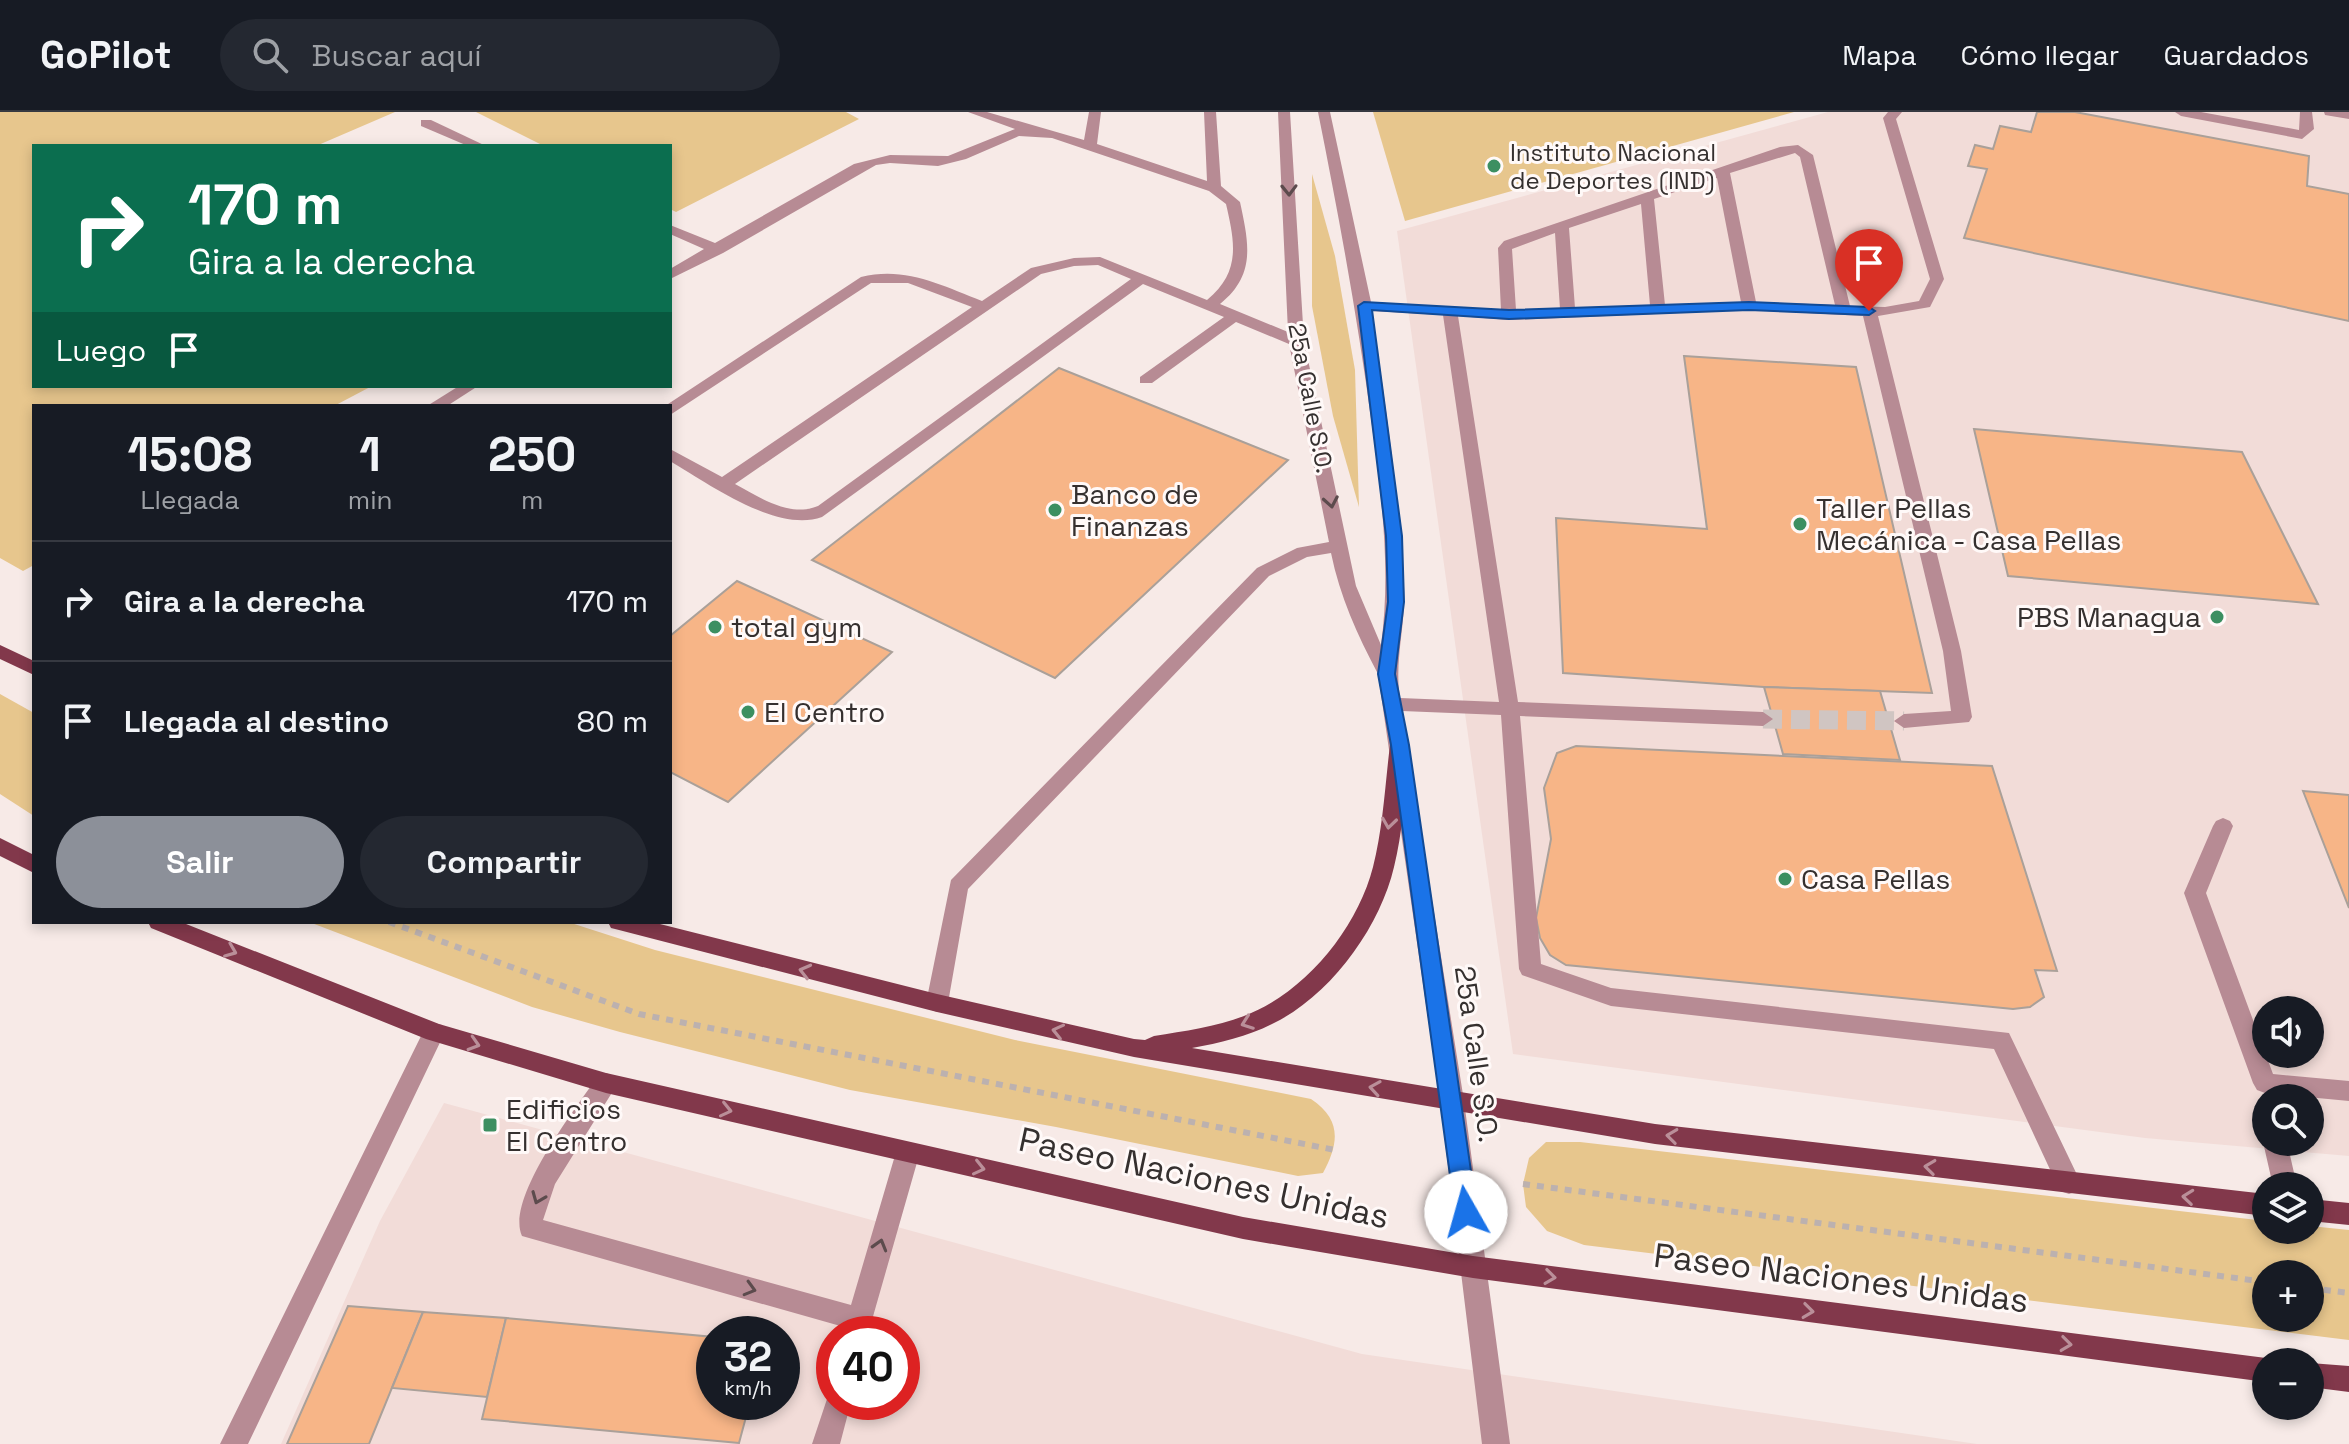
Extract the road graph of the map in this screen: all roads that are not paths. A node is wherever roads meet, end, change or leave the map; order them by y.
1 (1095, 112) edge
2 (1210, 112) edge
3 (1284, 112) edge
4 (1324, 112) edge
5 (1896, 112) edge
6 (2181, 112) edge
7 (2306, 112) edge
8 (2330, 112) edge
9 (981, 113) edge
10 (2349, 115) edge
11 (426, 123) dead end
12 (1031, 131) junction
13 (474, 144) edge
14 (1090, 147) junction
15 (1723, 171) junction
16 (1214, 188) junction
17 (1647, 197) junction
18 (1562, 226) junction
19 (672, 230) edge
20 (718, 250) junction
21 (672, 274) edge
22 (1143, 277) junction
23 (1210, 305) junction
24 (982, 306) junction
25 (1364, 306) junction
26 (1749, 306) junction
27 (1658, 310) junction
28 (1844, 310) junction
29 (1869, 311) junction
30 (1450, 312) junction
31 (1568, 312) junction
32 (1509, 315) junction
33 (1235, 316) junction
34 (1296, 341) junction
35 (1146, 380) dead end
36 (466, 388) edge
37 (438, 404) edge
38 (672, 409) edge
39 (672, 455) edge
40 (723, 484) junction
41 (1339, 546) junction
42 (0, 651) edge
43 (32, 668) edge
44 (1387, 674) junction
45 (1391, 704) junction
46 (1510, 710) junction
47 (1763, 719) tunnel mouth
48 (1904, 721) tunnel mouth
49 (1400, 745) junction
50 (2223, 826) dead end
51 (0, 846) edge
52 (32, 864) edge
53 (164, 924) edge
54 (627, 924) edge
55 (937, 1003) junction
56 (434, 1032) junction
57 (1134, 1048) junction
58 (606, 1083) junction
59 (2264, 1084) edge
60 (2324, 1091) edge
61 (2349, 1091) edge
62 (1452, 1101) junction
63 (908, 1152) junction
64 (2069, 1183) junction
65 (2252, 1203) edge
66 (2324, 1211) edge
67 (2349, 1214) edge
68 (1473, 1267) junction
69 (820, 1316) edge
70 (859, 1316) edge
71 (2252, 1368) edge
72 (2324, 1376) edge
73 (2349, 1379) edge
74 (833, 1420) edge
75 (234, 1444) edge
76 (826, 1444) edge
77 (1496, 1444) edge

1 - 14 street
2 - 16 street
3 -> 34 street, 25a Calle S.O.
4 - 25 street, 25a Calle S.O.
5 - 29 street
6 - 7 street
8 - 10 street
9 - 12 street
11 - 13 street
12 - 14 street
12 - 20 street
14 - 16 street
15 - 17 street
15 - 26 street
15 - 28 street
16 - 23 street
17 - 18 street
17 - 27 street
18 - 31 street
18 - 32 street
19 - 20 street
20 - 21 street
22 - 23 street
22 - 24 street
22 - 40 street
23 - 33 street
24 - 38 street
24 - 40 street
25 - 30 street
25 - 44 street, 25a Calle S.O.
26 - 27 street
26 - 28 street
27 - 31 street
28 - 29 street
29 - 48 street
30 - 32 street
30 - 46 street
31 - 32 street
33 - 34 street
33 - 35 street
34 -> 41 street, 25a Calle S.O.
36 - 37 street
39 - 40 street
41 - 44 street, 25a Calle S.O.
41 - 55 street
42 - 43 main road
44 - 45 street, 25a Calle S.O.
45 - 46 street
45 - 49 street, 25a Calle S.O.
46 - 47 street
46 - 64 street
49 -> 57 main road
49 - 62 street, 25a Calle S.O.
50 - 59 street
51 - 52 main road
53 -> 56 main road, Paseo Naciones Unidas
55 -> 54 main road
57 -> 55 main road
56 -> 58 main road, Paseo Naciones Unidas
56 - 75 street
62 -> 57 main road
58 -> 63 main road, Paseo Naciones Unidas
58 -> 69 street
60 - 61 street
64 -> 62 main road
62 - 68 street, 25a Calle S.O.
63 -> 68 main road, Paseo Naciones Unidas
70 -> 63 street
65 -> 64 main road
66 - 67 main road
68 -> 71 main road, Paseo Naciones Unidas
68 - 77 street, 25a Calle S.O.
72 - 73 main road
74 - 76 street

